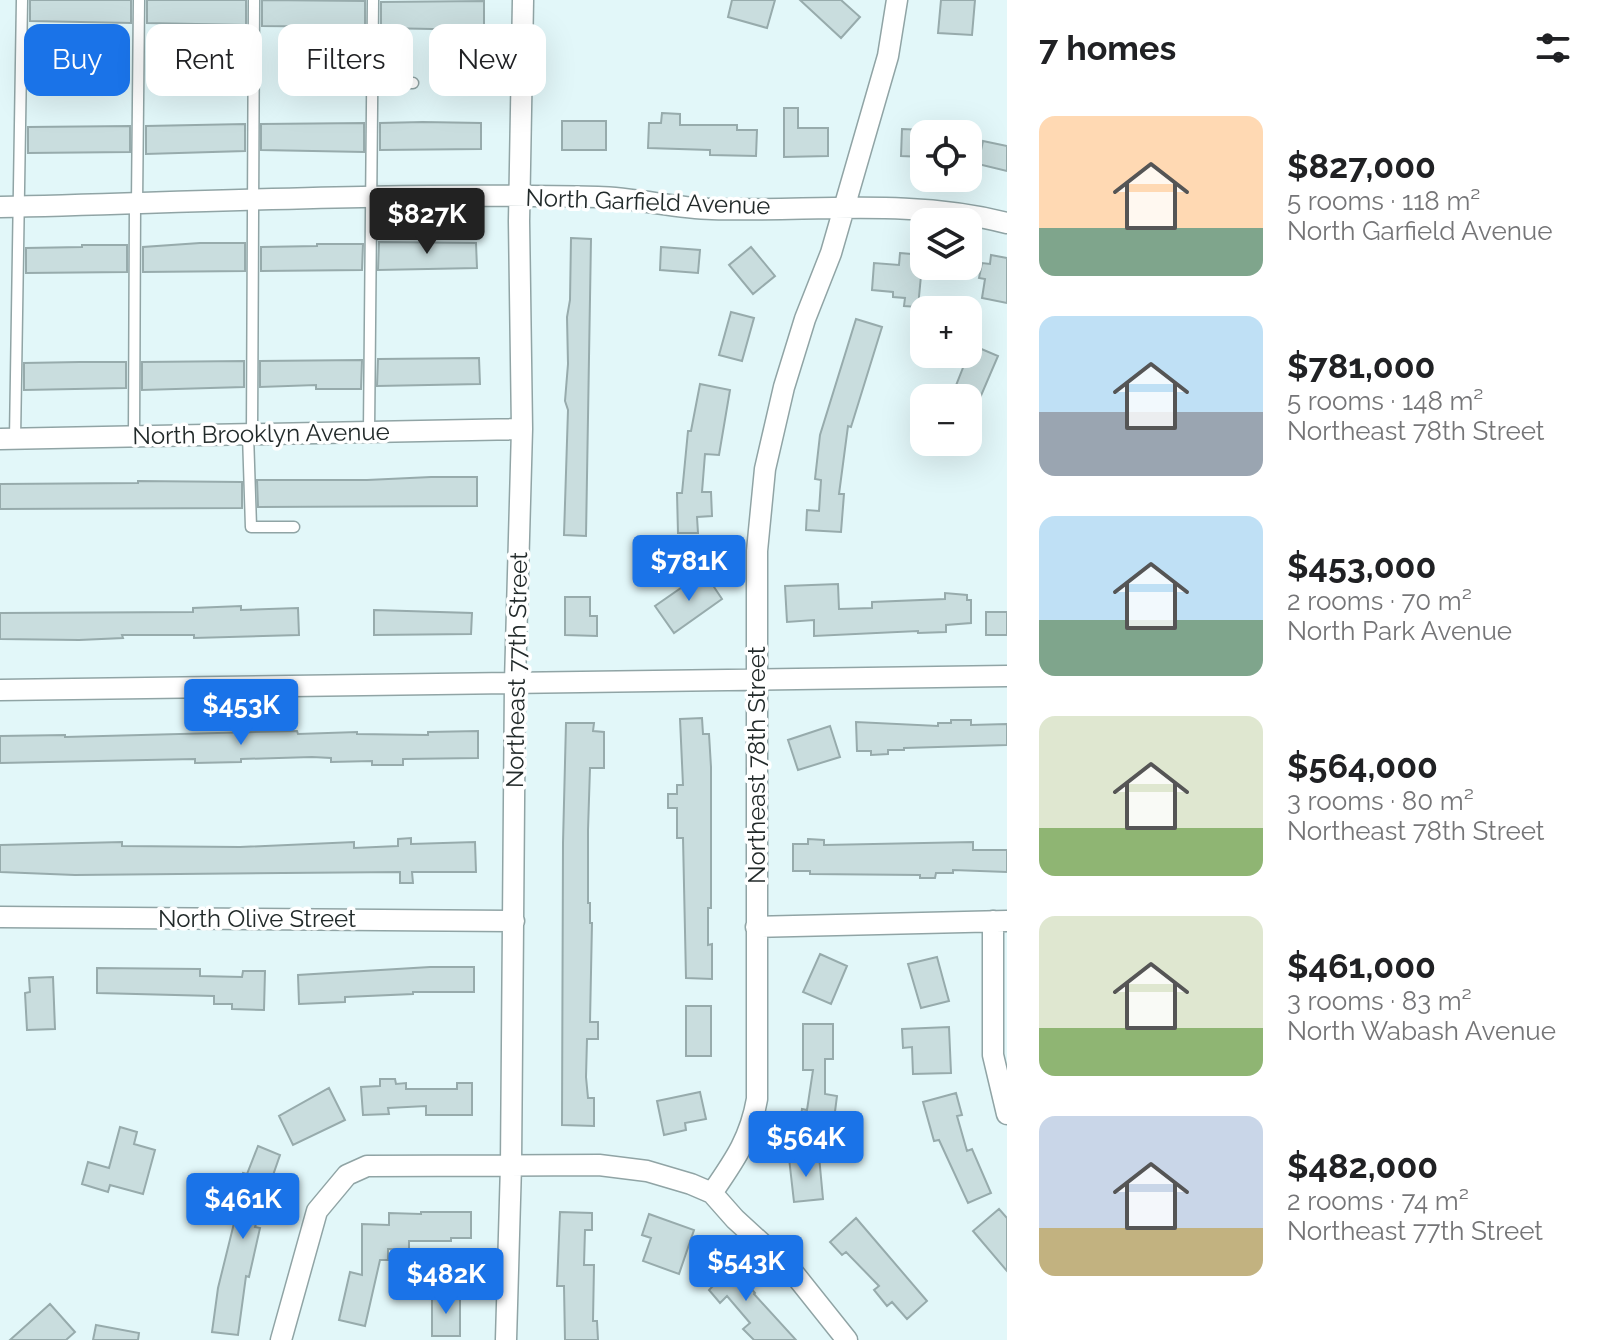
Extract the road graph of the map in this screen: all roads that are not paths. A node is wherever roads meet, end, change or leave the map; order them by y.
1 (22, 0) edge
2 (139, 0) edge
3 (254, 0) edge
4 (373, 0) edge
5 (523, 0) edge
6 (897, 0) edge
7 (373, 24) edge
8 (372, 96) edge
9 (520, 197) junction
10 (369, 198) junction
11 (253, 201) junction
12 (136, 204) junction
13 (9, 207) edge
14 (844, 208) junction
15 (1007, 223) edge
16 (522, 429) junction
17 (369, 432) junction
18 (250, 434) junction
19 (134, 437) junction
20 (8, 439) edge
21 (294, 527) dead end
22 (1007, 676) edge
23 (757, 680) junction
24 (515, 682) junction
25 (0, 690) edge
26 (0, 917) edge
27 (514, 921) junction
28 (1000, 921) edge
29 (756, 927) junction
30 (1007, 1114) edge
31 (511, 1165) junction
32 (712, 1193) junction
33 (281, 1340) edge
34 (506, 1340) edge
35 (847, 1340) edge

1 - 13 lane
2 - 12 lane
3 - 11 lane
4 - 7 lane
5 - 9 street, Northeast 77th Street
6 - 14 street, Northeast 78th Street
8 - 10 lane
9 - 10 street, North Garfield Avenue
9 - 14 street, North Garfield Avenue
9 - 16 street, Northeast 77th Street
10 - 11 street, North Garfield Avenue
10 - 17 lane
11 - 12 street, North Garfield Avenue
11 - 18 lane
12 - 13 street, North Garfield Avenue
12 - 19 lane
13 - 20 lane
14 - 15 street, North Garfield Avenue
14 - 23 street, Northeast 78th Street
16 - 17 street, North Brooklyn Avenue
16 - 24 street, Northeast 77th Street
17 - 18 street, North Brooklyn Avenue
18 - 19 street, North Brooklyn Avenue
18 - 21 lane
19 - 20 street, North Brooklyn Avenue
22 - 23 street
23 - 24 street
23 - 29 street, Northeast 78th Street
24 - 25 street
24 - 27 street, Northeast 77th Street
26 - 27 street, North Olive Street
27 - 31 street, Northeast 77th Street
28 - 29 street
28 - 30 street
29 - 32 street, Northeast 78th Street
31 - 32 street
31 - 33 street
31 - 34 street, Northeast 77th Street
32 - 35 street

